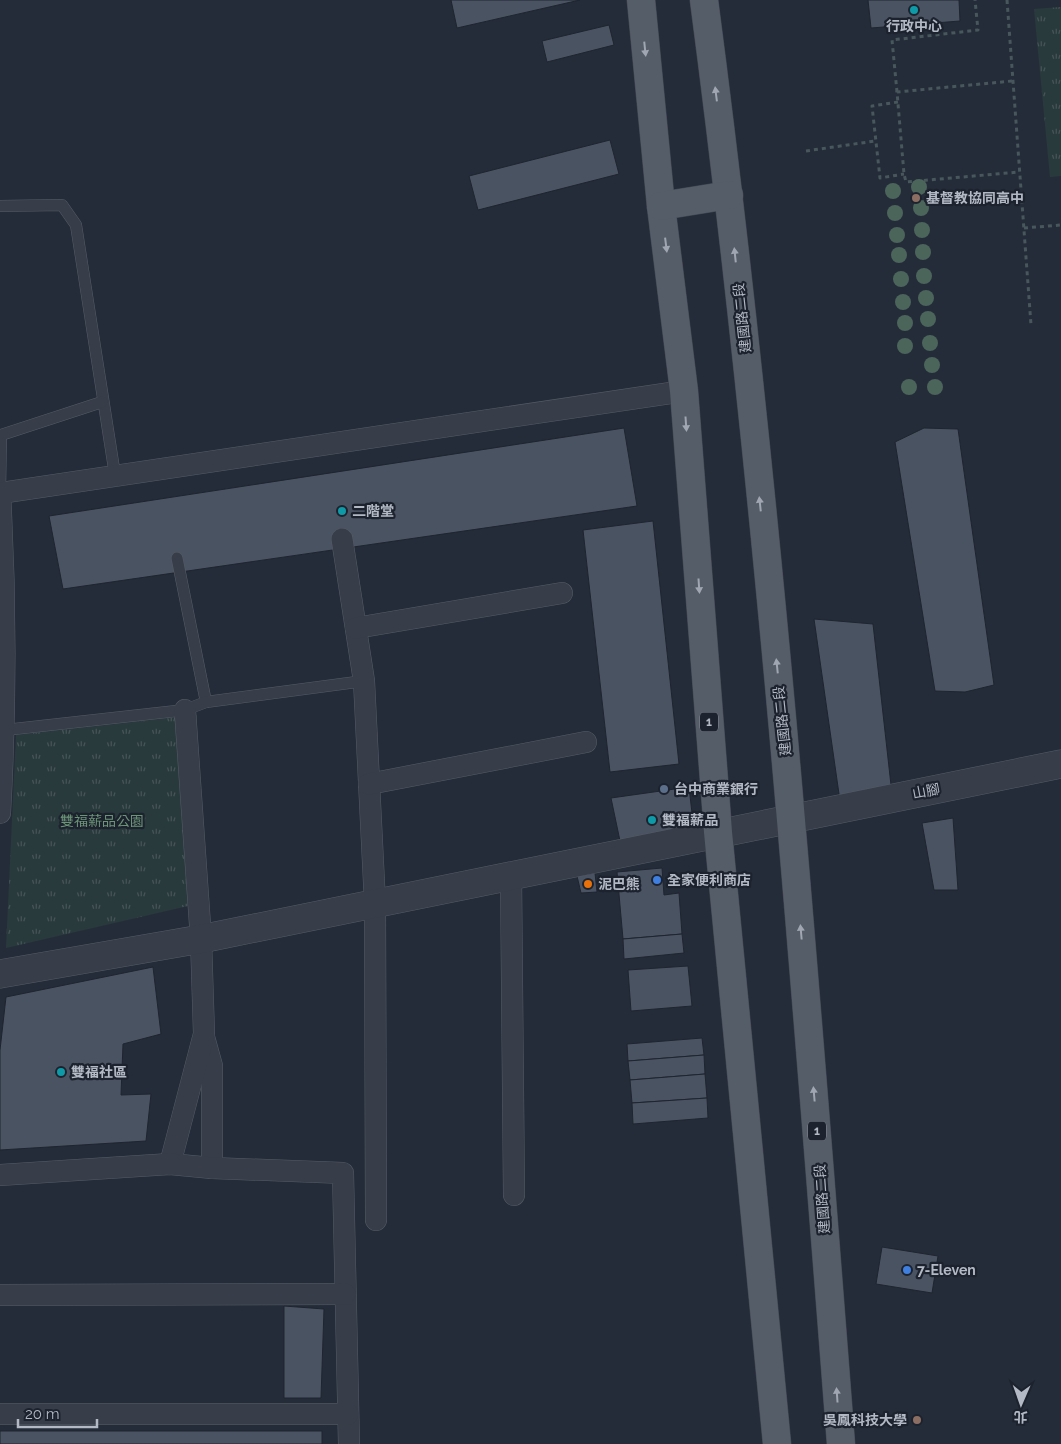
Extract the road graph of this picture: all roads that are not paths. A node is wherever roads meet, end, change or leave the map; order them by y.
1 (640, 0) edge
2 (704, 0) edge
3 (729, 195) junction
4 (0, 206) edge
5 (661, 206) junction
6 (684, 391) junction
7 (102, 402) junction
8 (115, 475) junction
9 (0, 493) edge
10 (342, 539) dead end
11 (177, 558) dead end
12 (562, 593) dead end
13 (356, 628) junction
14 (364, 681) junction
15 (206, 702) junction
16 (185, 710) junction
17 (3, 718) edge
18 (586, 742) dead end
19 (1061, 764) edge
20 (369, 784) junction
21 (0, 813) edge
22 (792, 818) junction
23 (718, 832) junction
24 (511, 875) junction
25 (375, 903) junction
26 (200, 938) junction
27 (0, 974) edge
28 (204, 1034) junction
29 (170, 1164) junction
30 (212, 1168) junction
31 (0, 1175) edge
32 (514, 1195) dead end
33 (376, 1220) dead end
34 (345, 1294) junction
35 (0, 1295) edge
36 (0, 1414) edge
37 (348, 1414) junction
38 (349, 1444) edge
39 (777, 1444) edge
40 (841, 1444) edge

1 -> 5 main road, 1
3 -> 2 main road, 建國路二段 / 1
3 - 5 main road
22 -> 3 main road, 建國路二段 / 1
4 - 7 lane
5 -> 6 main road, 1
6 - 8 street
6 -> 23 main road, 1
7 - 8 lane
7 - 9 lane
8 - 9 street
9 - 17 street
10 - 13 street
11 - 15 lane
12 - 13 street
13 - 14 street
14 - 15 lane
14 - 20 street
15 - 16 lane
16 - 17 lane
16 - 26 street
17 - 21 street
18 - 20 street
19 - 22 street, 山腳
20 - 25 street
22 - 23 street, 山腳
40 -> 22 main road, 建國路二段 / 1
23 - 24 street, 山腳
23 - 39 main road, 1
24 - 25 street, 山腳
24 - 32 street
25 - 26 street, 山腳
25 - 33 street
26 - 27 street, 山腳
26 - 28 street
28 - 29 street
28 - 30 street
29 - 30 street
29 - 31 street
30 - 34 street
34 - 35 street
34 - 37 street
36 - 37 street
37 - 38 street

